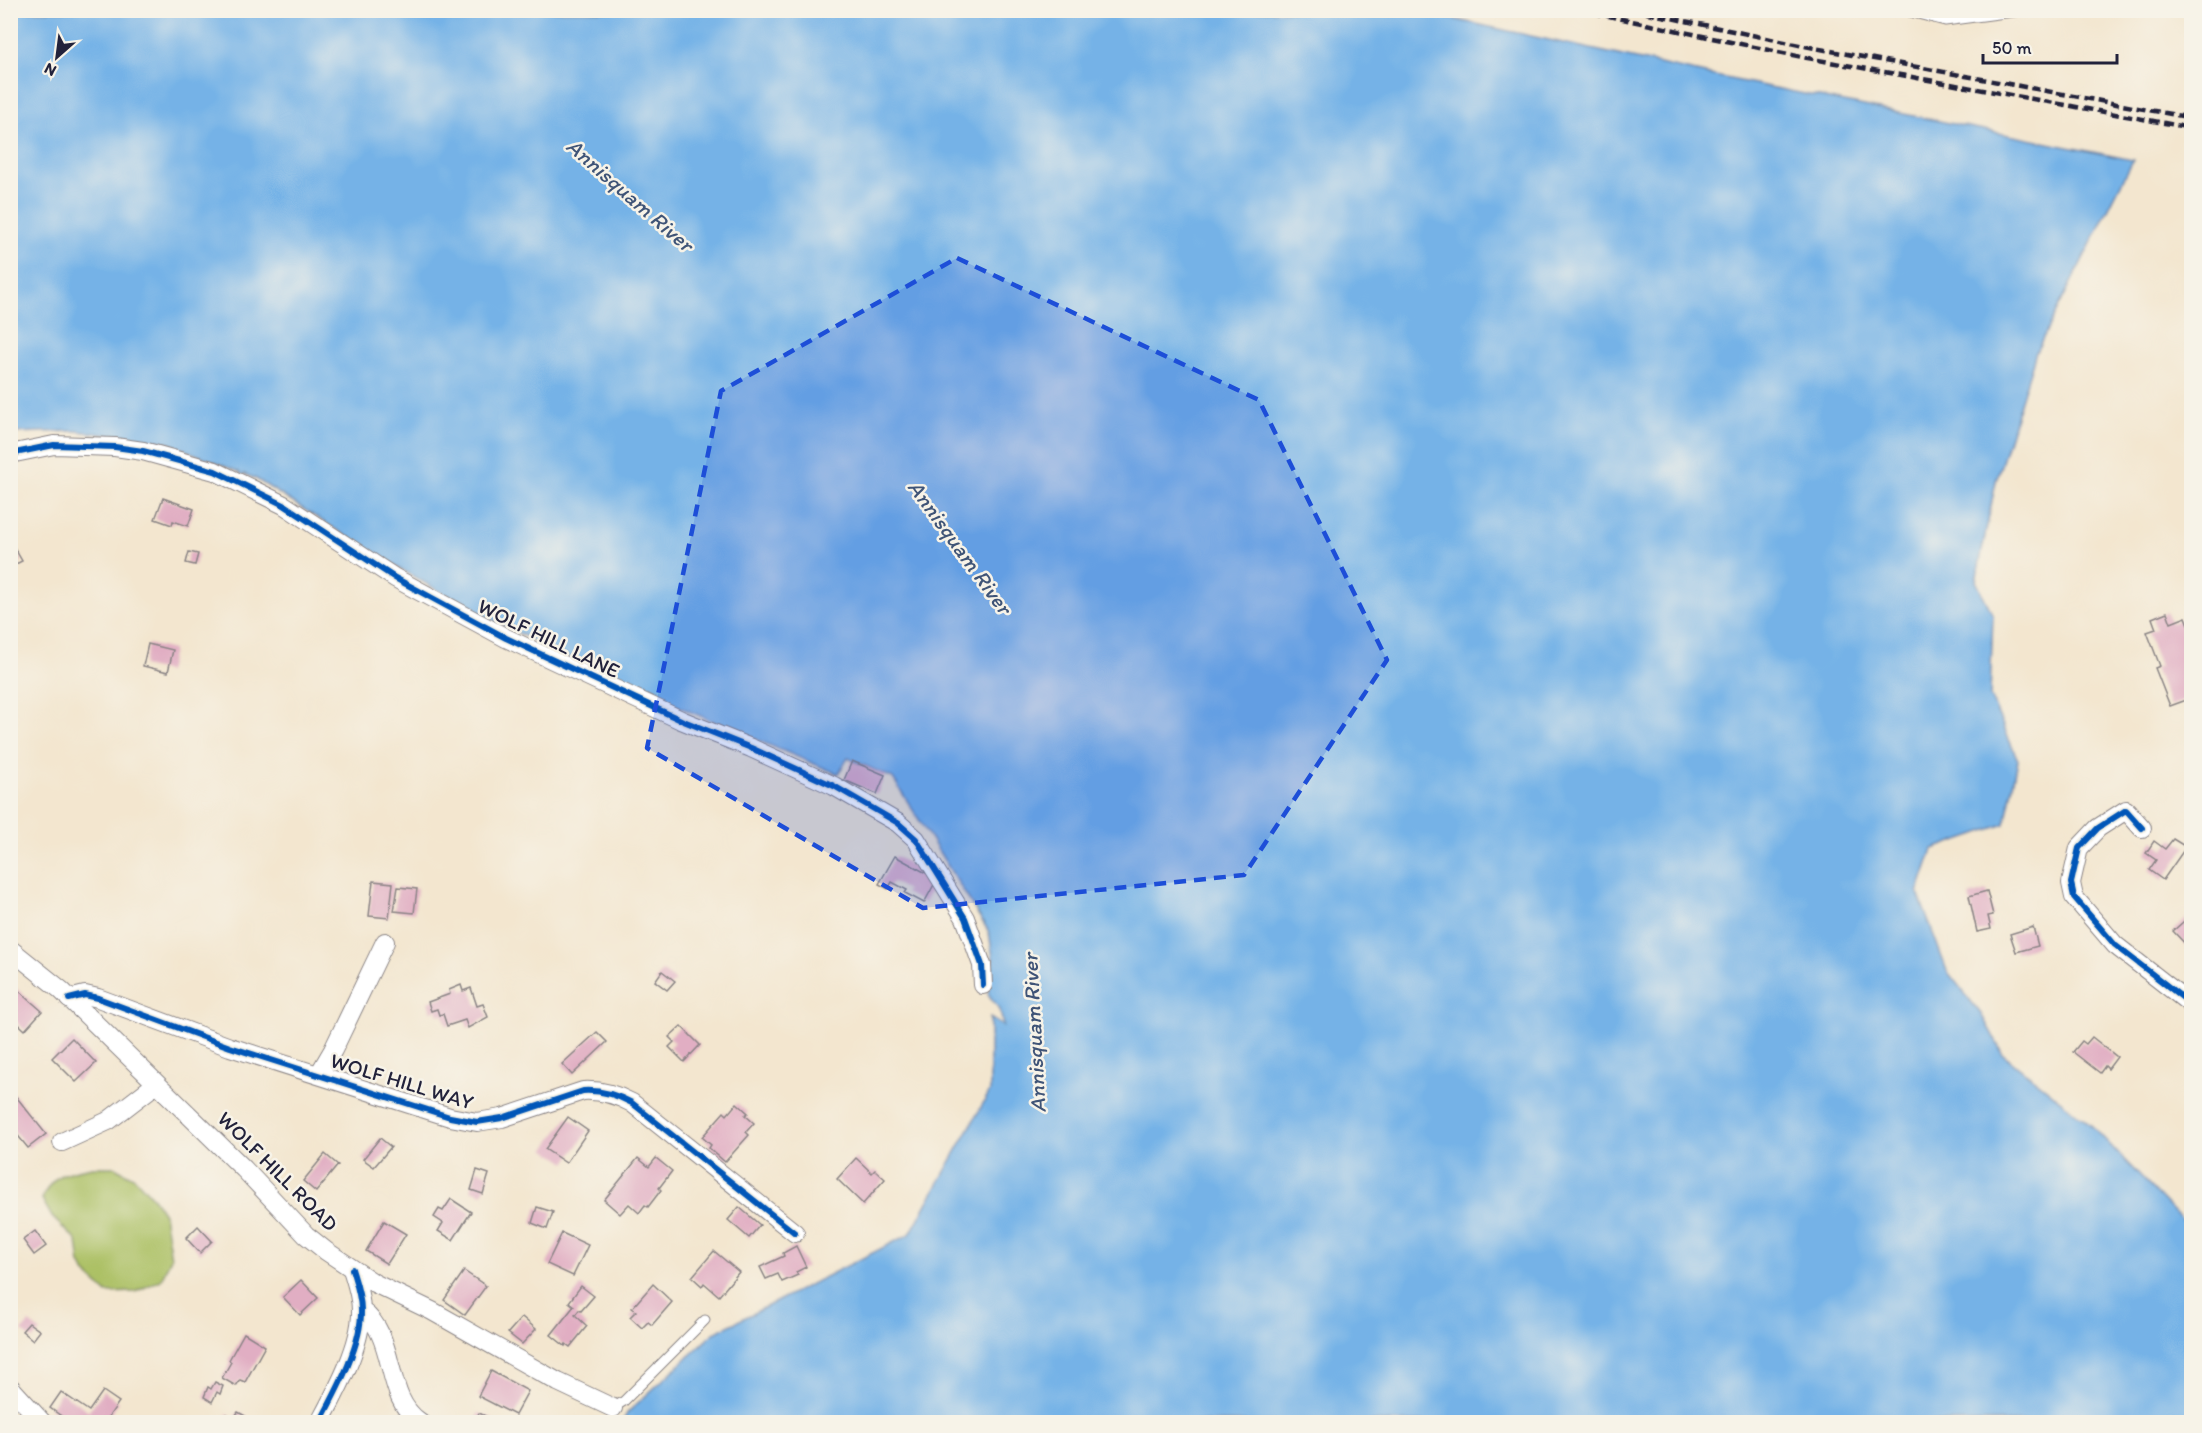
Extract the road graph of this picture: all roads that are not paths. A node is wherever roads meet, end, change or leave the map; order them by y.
1 (1902, 10) edge
2 (2028, 10) edge
3 (10, 454) edge
4 (2142, 828) dead end
5 (385, 942) dead end
6 (10, 949) edge
7 (983, 986) dead end
8 (69, 999) junction
9 (2192, 1005) edge
10 (319, 1074) junction
11 (156, 1084) junction
12 (62, 1142) dead end
13 (795, 1233) dead end
14 (352, 1269) junction
15 (362, 1311) junction
16 (705, 1320) dead end
17 (10, 1387) edge
18 (614, 1408) joint
19 (42, 1422) edge
20 (320, 1422) edge
21 (420, 1422) edge

1 - 2 lane
3 - 7 street, WOLF HILL LANE
4 - 9 street
5 - 10 street
6 - 8 street, WOLF HILL ROAD
8 - 10 street, WOLF HILL WAY
8 - 11 street, WOLF HILL ROAD
10 - 13 street, WOLF HILL WAY
11 - 12 street
11 - 14 street, WOLF HILL ROAD
14 - 15 street
14 - 18 street, WOLF HILL ROAD
15 - 20 street
15 - 21 street
16 - 18 lane
17 - 19 street

